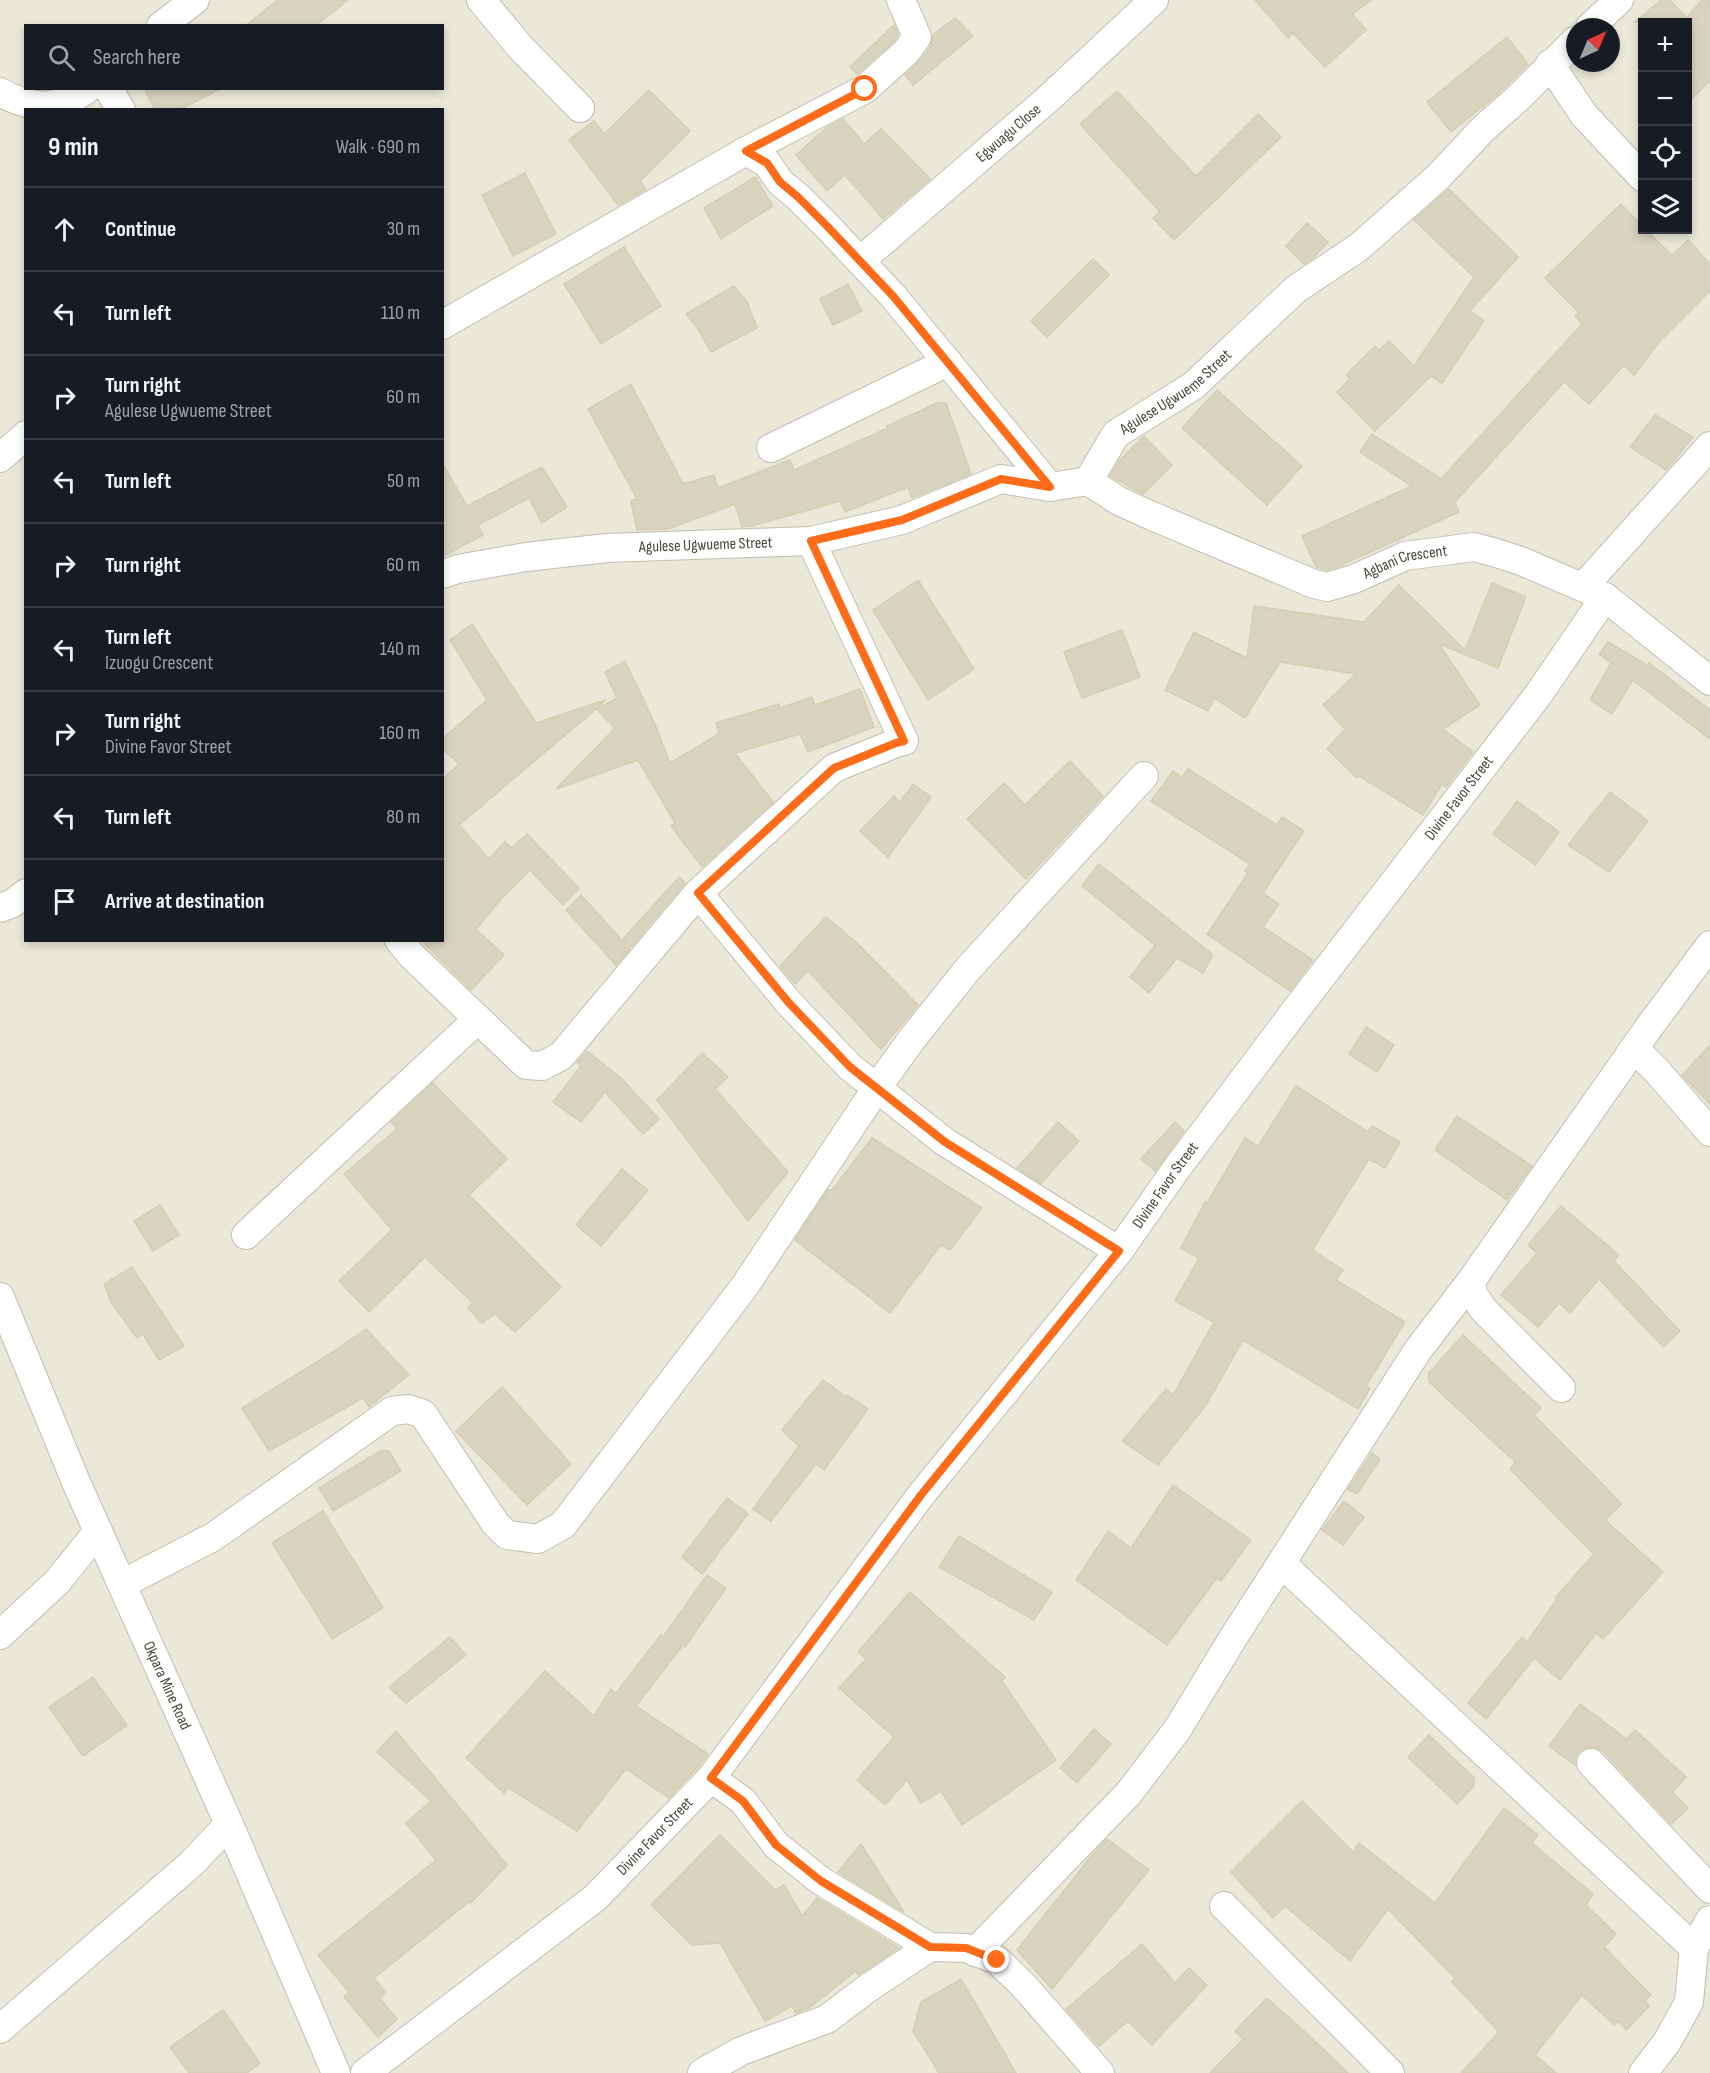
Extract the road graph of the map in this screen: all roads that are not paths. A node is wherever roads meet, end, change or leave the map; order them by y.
1 (195, 0) edge
2 (481, 0) edge
3 (901, 0) edge
4 (1154, 0) edge
5 (1620, 0) edge
6 (1600, 18) edge
7 (164, 24) edge
8 (1566, 49) edge
9 (1550, 64) junction
10 (85, 90) edge
11 (109, 90) edge
12 (0, 92) edge
13 (120, 108) edge
14 (580, 108) dead end
15 (746, 151) junction
16 (1638, 173) edge
17 (860, 261) junction
18 (444, 324) edge
19 (948, 362) junction
20 (24, 437) edge
21 (1710, 446) edge
22 (771, 448) dead end
23 (0, 458) edge
24 (1088, 481) junction
25 (1050, 487) junction
26 (811, 541) junction
27 (444, 573) edge
28 (1594, 592) junction
29 (1710, 681) edge
30 (1144, 776) dead end
31 (698, 893) junction
32 (24, 895) edge
33 (0, 908) edge
34 (401, 942) edge
35 (1710, 945) edge
36 (478, 1019) junction
37 (1634, 1048) junction
38 (876, 1089) junction
39 (1710, 1132) edge
40 (246, 1235) dead end
41 (1119, 1251) junction
42 (1471, 1281) junction
43 (0, 1297) edge
44 (1561, 1388) dead end
45 (98, 1531) junction
46 (1282, 1564) junction
47 (122, 1584) junction
48 (0, 1635) edge
49 (1591, 1763) dead end
50 (711, 1778) junction
51 (230, 1824) junction
52 (1710, 1889) edge
53 (1224, 1906) dead end
54 (1710, 1920) edge
55 (930, 1947) junction
56 (1694, 1948) junction
57 (975, 1952) junction
58 (0, 2030) edge
59 (336, 2073) edge
60 (364, 2073) edge
61 (702, 2073) edge
62 (1100, 2073) edge
63 (1390, 2073) edge
64 (1643, 2073) edge

1 - 7 street
2 - 14 street
3 - 15 street
4 - 17 street, Egwuagu Close
5 - 6 street
8 - 9 street, Agulese Ugwueme Street
9 - 16 street
9 - 24 street, Agulese Ugwueme Street
10 - 12 street
11 - 13 street
15 - 17 street
15 - 18 street
17 - 19 street
19 - 22 street
19 - 25 street
20 - 23 street
21 - 28 street, Divine Favor Street
24 - 25 street, Agulese Ugwueme Street
24 - 28 street, Agbani Crescent
25 - 26 street, Agulese Ugwueme Street
26 - 27 street, Agulese Ugwueme Street
26 - 31 street
28 - 29 street, Agbani Crescent
28 - 41 street, Divine Favor Street
30 - 38 street
31 - 36 street
31 - 38 street
32 - 33 street
34 - 36 street
35 - 37 street
36 - 40 street
37 - 39 street
37 - 42 street
38 - 41 street
38 - 47 street
41 - 50 street, Divine Favor Street
42 - 44 street
42 - 46 street
43 - 45 street, Okpara Mine Road
45 - 47 street, Okpara Mine Road
45 - 48 street
46 - 56 street
46 - 57 street
47 - 51 street, Okpara Mine Road
49 - 52 street
50 - 55 street
50 - 60 street, Divine Favor Street
51 - 58 street
51 - 59 street, Okpara Mine Road
53 - 63 street
54 - 56 street
55 - 57 street
55 - 61 street
56 - 64 street
57 - 62 street

